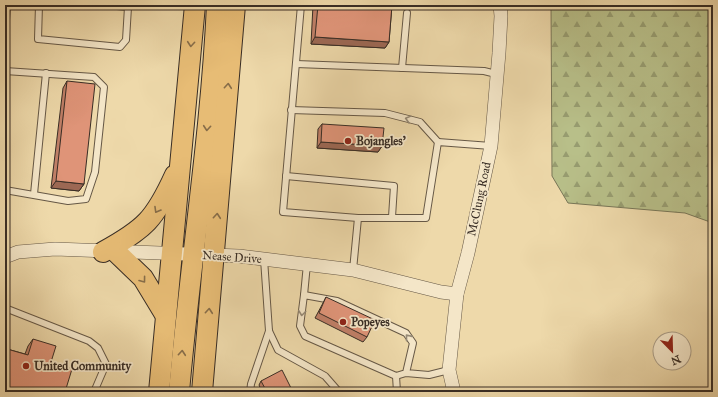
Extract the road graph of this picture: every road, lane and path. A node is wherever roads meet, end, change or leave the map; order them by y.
1 (7, 5) edge
2 (38, 5) edge
3 (106, 5) edge
4 (195, 5) edge
5 (217, 5) edge
6 (235, 5) edge
7 (301, 5) edge
8 (500, 5) edge
9 (128, 6) edge
10 (407, 13) dead end
11 (5, 34) edge
12 (296, 64) junction
13 (402, 68) junction
14 (5, 71) edge
15 (46, 73) junction
16 (496, 74) junction
17 (291, 110) junction
18 (438, 142) junction
19 (490, 146) junction
20 (180, 162) junction
21 (286, 176) junction
22 (5, 190) edge
23 (34, 194) junction
24 (392, 217) junction
25 (358, 218) junction
26 (109, 252) junction
27 (172, 254) junction
28 (194, 254) junction
29 (214, 255) junction
30 (5, 257) edge
31 (264, 259) junction
32 (307, 264) junction
33 (353, 270) junction
34 (457, 294) junction
35 (304, 295) junction
36 (5, 308) edge
37 (166, 316) junction
38 (270, 331) junction
39 (449, 370) junction
40 (406, 373) junction
41 (396, 376) junction
42 (94, 392) edge
43 (159, 392) edge
44 (179, 392) edge
45 (202, 392) edge
46 (250, 392) edge
47 (339, 392) edge
48 (397, 392) edge
49 (454, 392) edge

1 - 11 lane
2 - 9 lane
3 - 9 lane
4 -> 20 main road
5 -> 28 main road
29 -> 6 main road
7 - 12 lane
8 - 16 street, McClung Road
10 - 13 lane
12 - 13 lane
12 - 17 lane
13 - 16 lane
14 - 15 lane
15 - 23 lane
15 - 23 lane
16 - 19 street, McClung Road
18 -> 17 lane
17 - 21 lane
18 - 19 lane
18 - 24 lane
19 - 34 street, McClung Road
20 -> 26 main road
20 - 27 main road
21 - 24 lane
21 - 25 lane
22 - 23 lane
24 - 25 lane
25 - 33 lane
26 - 27 street, Nease Drive
26 - 30 street, Nease Drive
26 -> 37 main road
27 - 28 street, Nease Drive
27 - 37 main road
28 - 29 street, Nease Drive
44 -> 28 main road
29 - 31 street, Nease Drive
45 -> 29 main road
31 - 32 street, Nease Drive
31 - 38 lane
32 - 33 street, Nease Drive
32 - 35 lane
33 - 34 street, Nease Drive
34 - 39 street, McClung Road
40 -> 35 lane
35 -> 41 lane
36 - 42 lane
37 - 43 main road
38 - 46 lane
38 - 47 lane
39 - 40 lane
39 - 49 street, McClung Road
40 - 41 lane
41 - 48 lane

